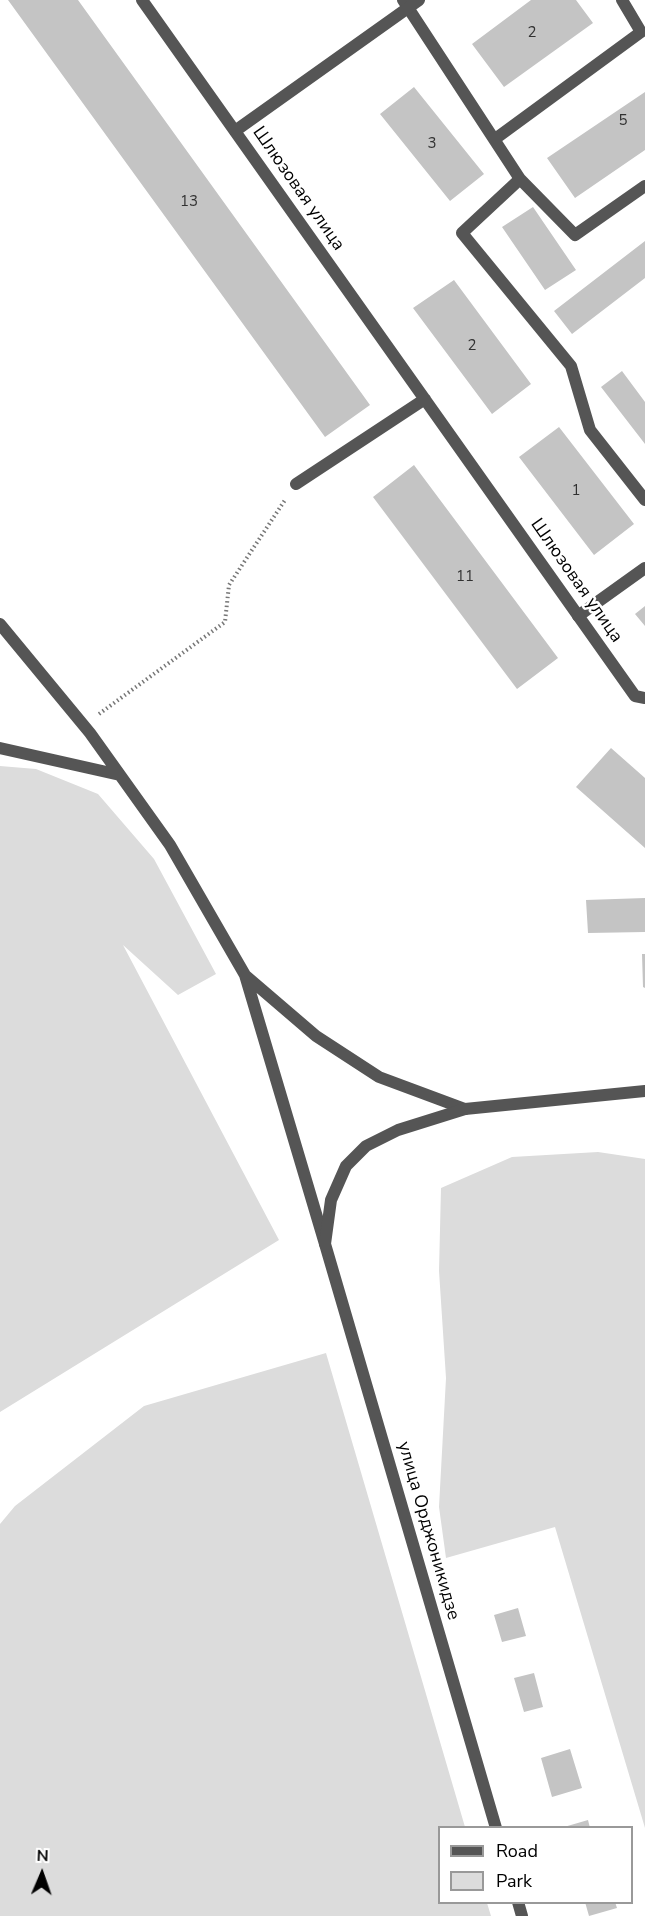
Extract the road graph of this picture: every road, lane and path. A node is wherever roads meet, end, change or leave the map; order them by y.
1 (142, 0) edge
2 (419, 0) edge
3 (622, 0) edge
4 (406, 4) edge
5 (235, 132) junction
6 (495, 139) junction
7 (520, 179) junction
8 (645, 186) edge
9 (425, 399) junction
10 (296, 484) joint
11 (645, 500) edge
12 (645, 568) edge
13 (578, 616) junction
14 (0, 624) edge
15 (640, 697) edge
16 (84, 725) junction
17 (0, 748) edge
18 (120, 775) junction
19 (245, 975) junction
20 (645, 1091) edge
21 (465, 1108) junction
22 (325, 1244) junction
23 (496, 1826) edge

1 - 5 street, Шлюзовая улица
2 - 4 street
3 - 6 street
4 - 5 street
4 - 6 street
5 - 9 street, Шлюзовая улица
6 - 7 street
7 - 8 street
7 - 11 street
9 - 10 street
9 - 13 street, Шлюзовая улица
10 - 16 path
12 - 13 street
13 - 15 street, Шлюзовая улица
14 - 16 street
16 - 18 street
17 - 18 street
18 - 19 street
19 - 21 street
19 - 22 street, улица Орджоникидзе
20 - 21 street
21 - 22 street
22 - 23 street, улица Орджоникидзе

